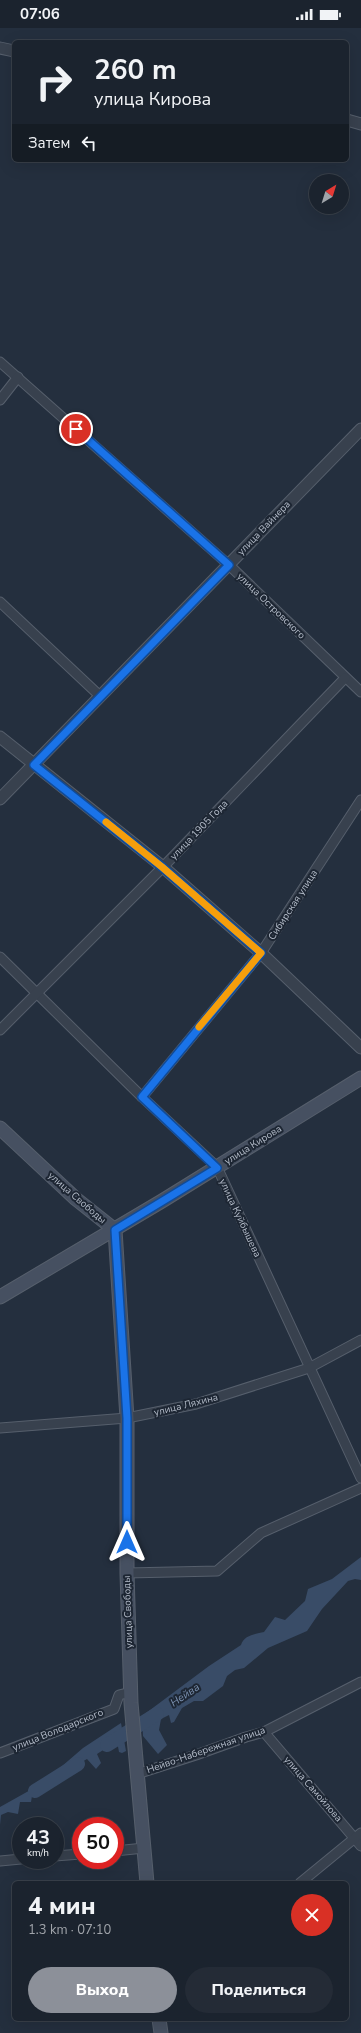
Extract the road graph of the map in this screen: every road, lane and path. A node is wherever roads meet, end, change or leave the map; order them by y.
1 (0, 48) edge
2 (12, 51) edge
3 (349, 121) edge
4 (361, 124) edge
5 (0, 362) edge
6 (18, 377) junction
7 (0, 400) edge
8 (361, 429) edge
9 (229, 565) junction
10 (0, 602) edge
11 (345, 678) junction
12 (361, 692) edge
13 (100, 696) junction
14 (0, 737) edge
15 (34, 765) junction
16 (0, 799) edge
17 (361, 800) edge
18 (162, 867) junction
19 (261, 953) junction
20 (0, 957) edge
21 (36, 994) junction
22 (0, 1030) edge
23 (361, 1048) edge
24 (361, 1078) edge
25 (142, 1097) junction
26 (0, 1128) edge
27 (217, 1168) junction
28 (115, 1230) junction
29 (0, 1297) edge
30 (361, 1340) edge
31 (310, 1368) junction
32 (127, 1418) junction
33 (0, 1428) edge
34 (361, 1478) edge
35 (361, 1488) edge
36 (127, 1573) junction
37 (361, 1682) edge
38 (131, 1697) junction
39 (264, 1732) junction
40 (0, 1753) edge
41 (137, 1774) junction
42 (358, 1836) edge
43 (361, 1846) edge
44 (144, 1848) junction
45 (124, 1849) edge
46 (12, 1860) edge
47 (0, 1861) edge
48 (148, 1881) edge
49 (302, 1881) edge
50 (159, 2021) edge
51 (160, 2033) edge

1 - 2 street
3 - 4 street
5 - 6 street, улица Островского
6 - 7 street
6 - 9 street, улица Островского
8 - 9 street, улица Вайнера
9 - 11 street, улица Островского
9 - 13 street, улица Вайнера
10 - 13 street
11 - 12 street, улица Островского
11 - 18 street, улица 1905 Года
13 - 15 street, улица Вайнера
14 - 15 street
15 - 16 street, улица Вайнера
15 - 18 street
17 - 19 street, Сибирская улица
18 - 19 street
18 - 21 street, улица 1905 Года
19 - 23 street
19 - 25 street, Сибирская улица
20 - 21 street, улица Куйбышева
21 - 22 street, улица 1905 Года
21 - 25 street, улица Куйбышева
24 - 27 main road, улица Кирова
25 - 27 street, улица Куйбышева
26 - 28 main road, улица Свободы
27 - 28 main road, улица Кирова
27 - 31 street, улица Куйбышева
28 - 29 main road, улица Кирова
28 - 32 main road, улица Свободы
30 - 31 street, улица Ляхина
31 - 32 street, улица Ляхина
31 - 34 street, улица Куйбышева
32 - 33 street, улица Ляхина
32 - 36 main road, улица Свободы
35 - 36 street
36 - 38 main road, улица Свободы
37 - 39 street, Нейво-Набережная улица
38 - 40 street, улица Володарского
38 - 41 main road, улица Свободы
39 - 41 street, Нейво-Набережная улица
39 - 42 street, улица Самойлова
41 - 44 main road, улица Свободы
42 - 43 street, улица Самойлова
42 - 49 street
44 - 45 street
44 - 48 main road, улица Свободы
46 - 47 street
50 - 51 main road

